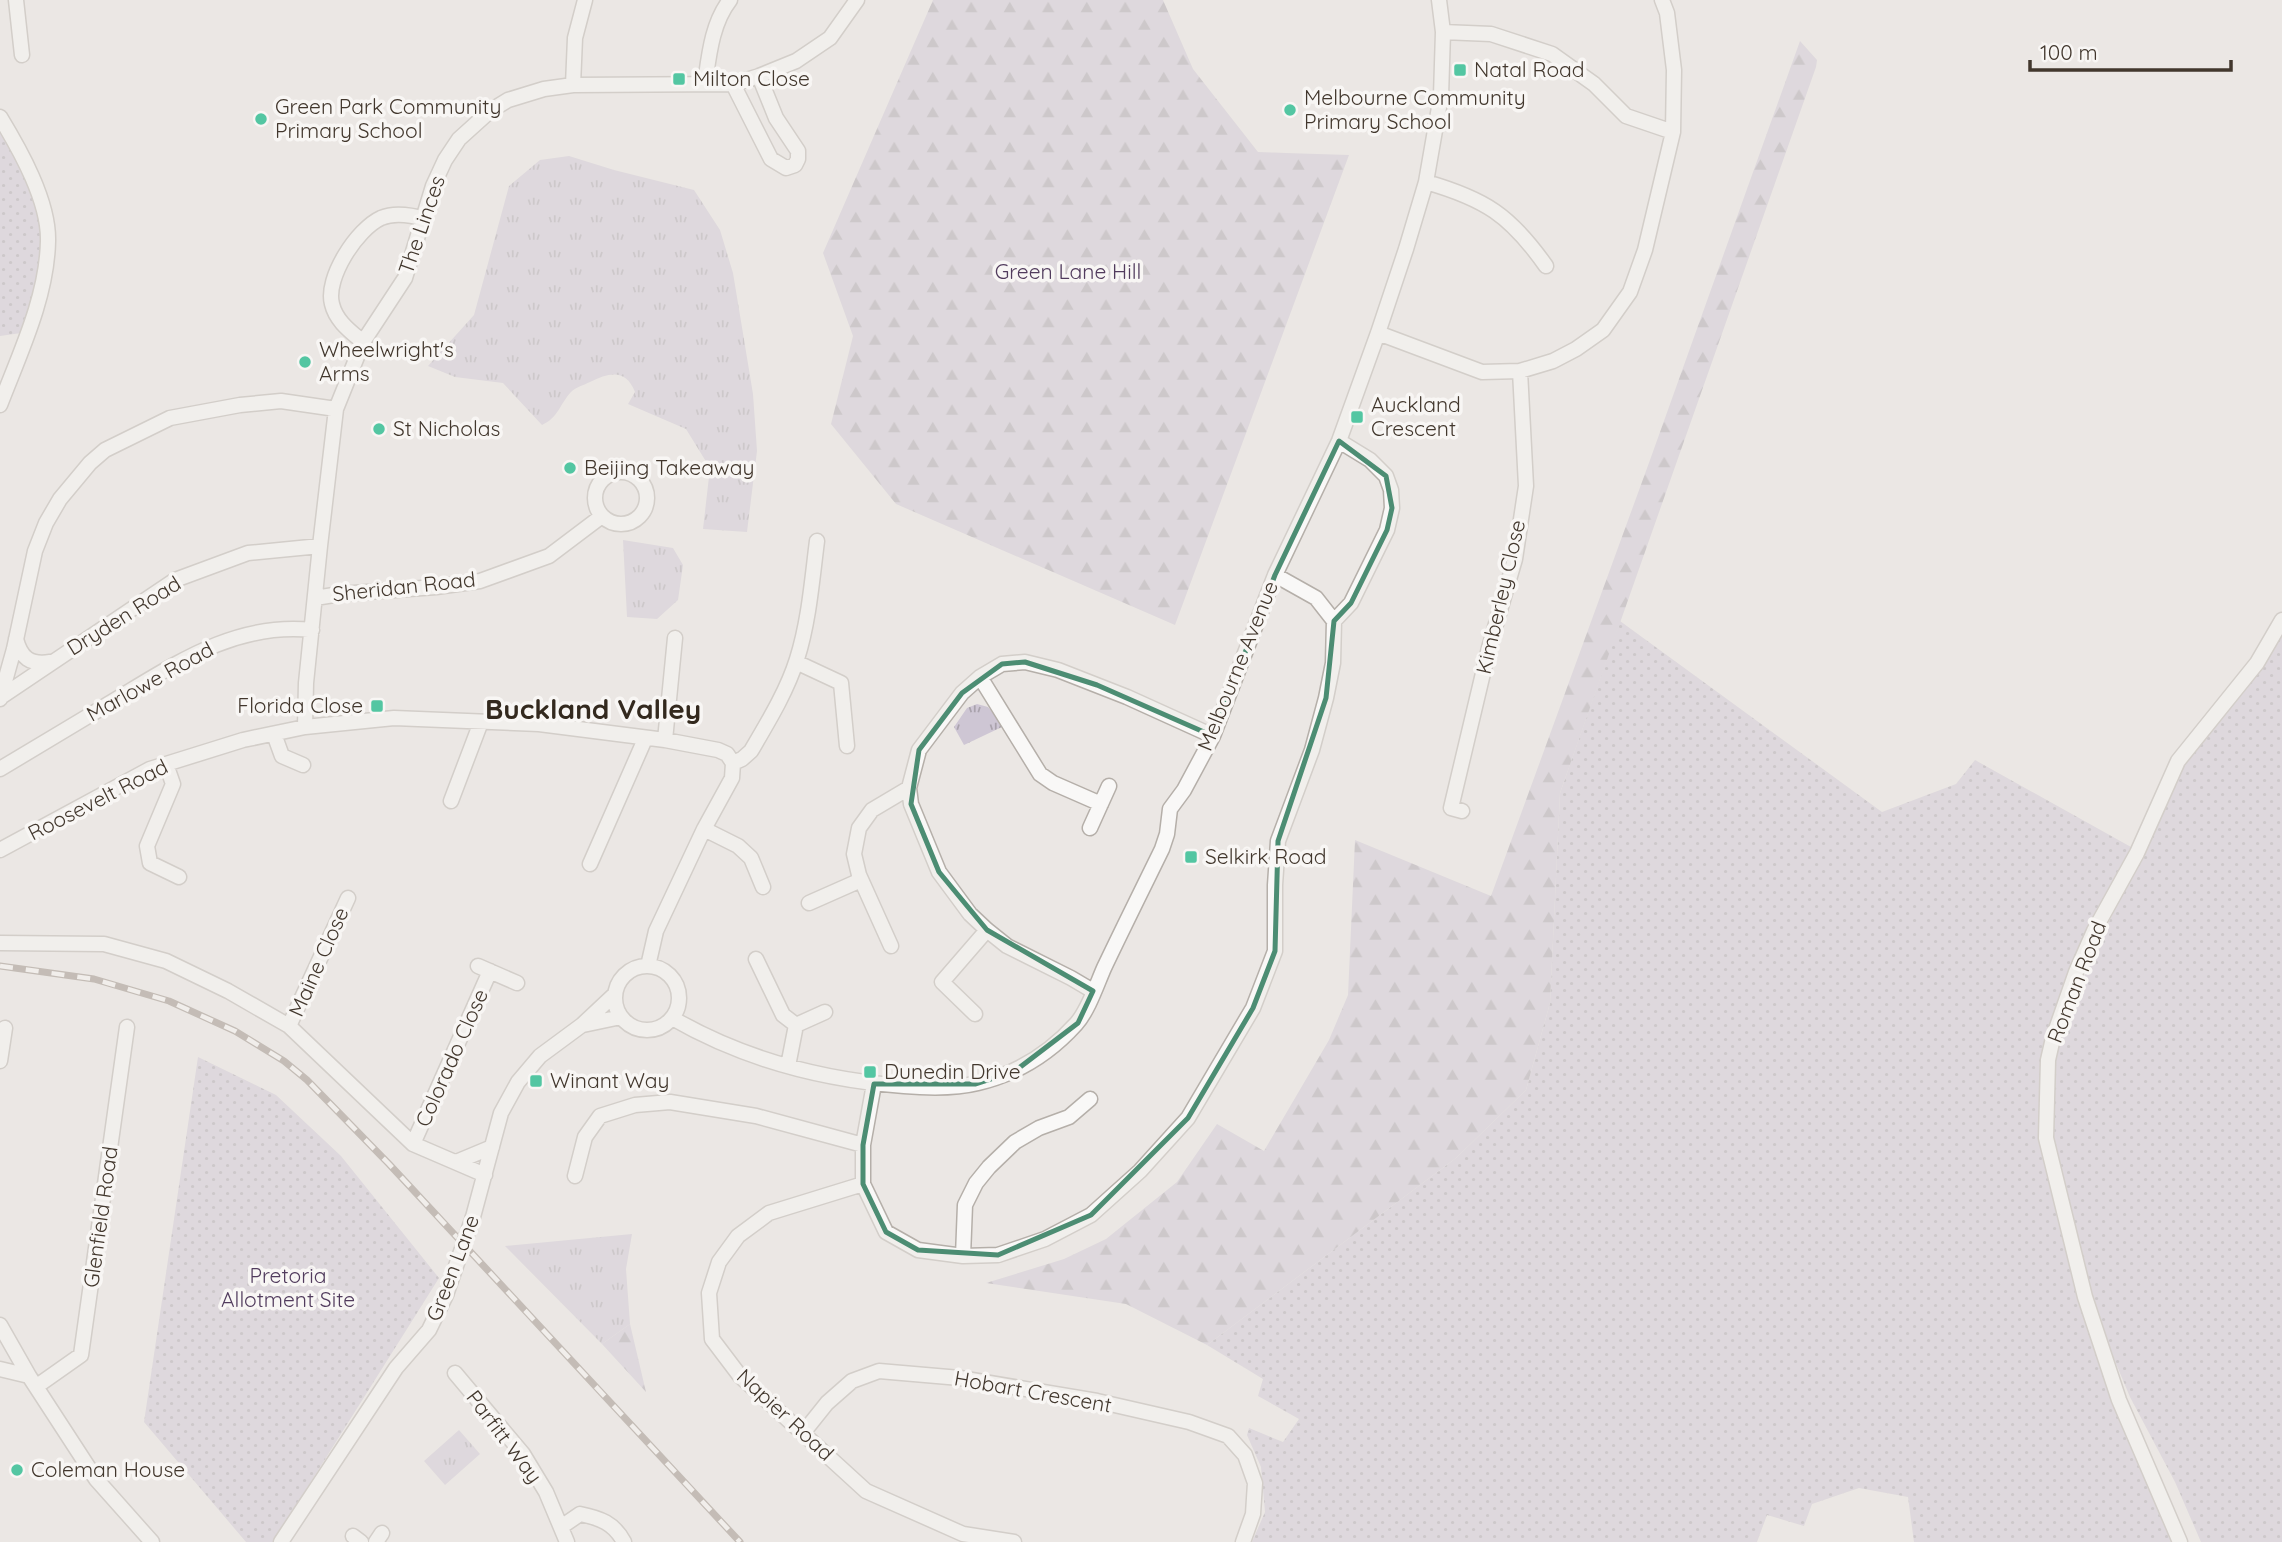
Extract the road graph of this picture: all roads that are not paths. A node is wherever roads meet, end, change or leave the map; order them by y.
1 (16, 0) edge
2 (585, 0) edge
3 (730, 0) edge
4 (857, 0) edge
5 (1439, 0) edge
6 (1662, 0) edge
7 (1443, 32) junction
8 (22, 55) dead end
9 (760, 76) junction
10 (705, 83) junction
11 (733, 84) junction
12 (573, 85) junction
13 (0, 117) edge
14 (1673, 132) junction
15 (1426, 182) junction
16 (425, 219) junction
17 (1546, 266) dead end
18 (1378, 333) junction
19 (363, 342) junction
20 (1520, 371) junction
21 (0, 405) edge
22 (336, 409) junction
23 (1339, 441) junction
24 (602, 516) dead end
25 (817, 541) dead end
26 (320, 546) junction
27 (1275, 575) junction
28 (315, 598) junction
29 (2282, 620) edge
30 (1334, 621) junction
31 (312, 630) junction
32 (675, 638) dead end
33 (16, 639) junction
34 (51, 662) junction
35 (796, 662) junction
36 (979, 677) junction
37 (0, 698) edge
38 (481, 722) junction
39 (305, 727) junction
40 (274, 734) junction
41 (1213, 736) junction
42 (645, 739) junction
43 (665, 740) junction
44 (847, 746) dead end
45 (733, 762) junction
46 (166, 764) junction
47 (303, 765) dead end
48 (0, 769) edge
49 (1109, 786) dead end
50 (909, 788) junction
51 (451, 801) dead end
52 (1101, 804) junction
53 (1462, 811) dead end
54 (1090, 828) dead end
55 (704, 829) junction
56 (0, 850) edge
57 (590, 864) dead end
58 (179, 877) dead end
59 (861, 880) junction
60 (763, 887) dead end
61 (348, 898) dead end
62 (809, 903) dead end
63 (987, 930) junction
64 (0, 943) edge
65 (891, 946) dead end
66 (756, 960) dead end
67 (648, 965) junction
68 (517, 982) dead end
69 (1093, 991) junction
70 (615, 994) junction
71 (825, 1012) dead end
72 (975, 1014) dead end
73 (621, 1017) junction
74 (672, 1018) junction
75 (582, 1025) junction
76 (796, 1025) junction
77 (289, 1026) junction
78 (127, 1027) dead end
79 (5, 1028) dead end
80 (0, 1061) edge
81 (788, 1066) junction
82 (874, 1084) junction
83 (1090, 1100) dead end
84 (413, 1144) junction
85 (863, 1145) junction
86 (492, 1147) junction
87 (456, 1162) junction
88 (485, 1175) junction
89 (575, 1176) dead end
90 (863, 1184) junction
91 (963, 1256) junction
92 (0, 1325) edge
93 (0, 1368) edge
94 (455, 1373) dead end
95 (33, 1381) junction
96 (803, 1433) junction
97 (561, 1527) junction
98 (152, 1542) edge
99 (281, 1542) edge
100 (567, 1542) edge
101 (624, 1542) edge
102 (1014, 1542) edge
103 (1242, 1542) edge
104 (2180, 1542) edge

1 - 8 street
2 - 12 street
3 - 10 street
4 - 9 street, The Linces
5 - 7 street, Melbourne Avenue
6 - 14 street
7 - 14 street
7 - 15 street, Melbourne Avenue
9 - 11 street, The Linces
9 - 11 street
10 - 11 street, The Linces
10 - 12 street, The Linces
12 - 16 street, The Linces
13 - 21 street
14 - 20 street
15 - 17 street
15 - 18 street, Melbourne Avenue
16 - 19 street, The Linces
16 - 19 street
18 - 20 street
18 - 23 street, Melbourne Avenue
19 - 22 street, The Linces
20 - 53 street, Kimberley Close
22 - 26 street, The Linces
22 - 33 street
23 - 27 street, Melbourne Avenue
23 - 30 street
24 - 28 street, Sheridan Road
25 - 35 street
26 - 28 street, The Linces
26 - 34 street, Dryden Road
27 - 30 street
27 - 41 street, Melbourne Avenue
28 - 31 street, The Linces
29 - 104 street, Roman Road
30 - 91 street
31 - 39 street, The Linces
31 - 48 street, Marlowe Road
32 - 43 street
33 - 34 street, Dryden Road
33 - 37 street
34 - 37 street, Dryden Road
35 - 44 street
35 - 45 street
36 - 41 street
36 - 50 street
36 - 52 street
38 - 39 street, Roosevelt Road
38 - 42 street, Roosevelt Road
38 - 51 street
39 - 40 street, Roosevelt Road
40 - 46 street, Roosevelt Road
40 - 47 street
41 - 69 street, Melbourne Avenue
42 - 43 street, Roosevelt Road
42 - 57 street
43 - 45 street, Roosevelt Road
45 - 55 street
46 - 56 street, Roosevelt Road
46 - 58 street
49 - 52 street
50 - 59 street
50 - 63 street
52 - 54 street
55 - 60 street
55 - 67 street
59 - 62 street
59 - 65 street
61 - 77 street, Maine Close
63 - 69 street
63 - 72 street
64 - 77 street
66 - 76 street
67 - 70 street
67 - 74 street
68 - 84 street, Colorado Close
69 - 82 street, Melbourne Avenue
70 - 73 street
70 - 75 street, Green Lane
71 - 76 street
73 - 74 street
73 - 75 street, Green Lane
74 - 81 street, Melbourne Avenue
75 - 86 street, Green Lane
76 - 81 street
77 - 84 street
78 - 95 street, Glenfield Road
79 - 80 street
81 - 82 street, Melbourne Avenue
82 - 85 street
83 - 91 street
84 - 87 street
85 - 89 street
85 - 90 street
86 - 87 street
86 - 88 street, Green Lane
87 - 88 street
88 - 99 street, Green Lane, bridge
90 - 91 street
90 - 96 street, Napier Road
92 - 95 street
93 - 95 street
94 - 97 street, Parfitt Way
95 - 98 street
96 - 102 street, Napier Road
96 - 103 street, Hobart Crescent
97 - 100 street, Parfitt Way
97 - 101 street

